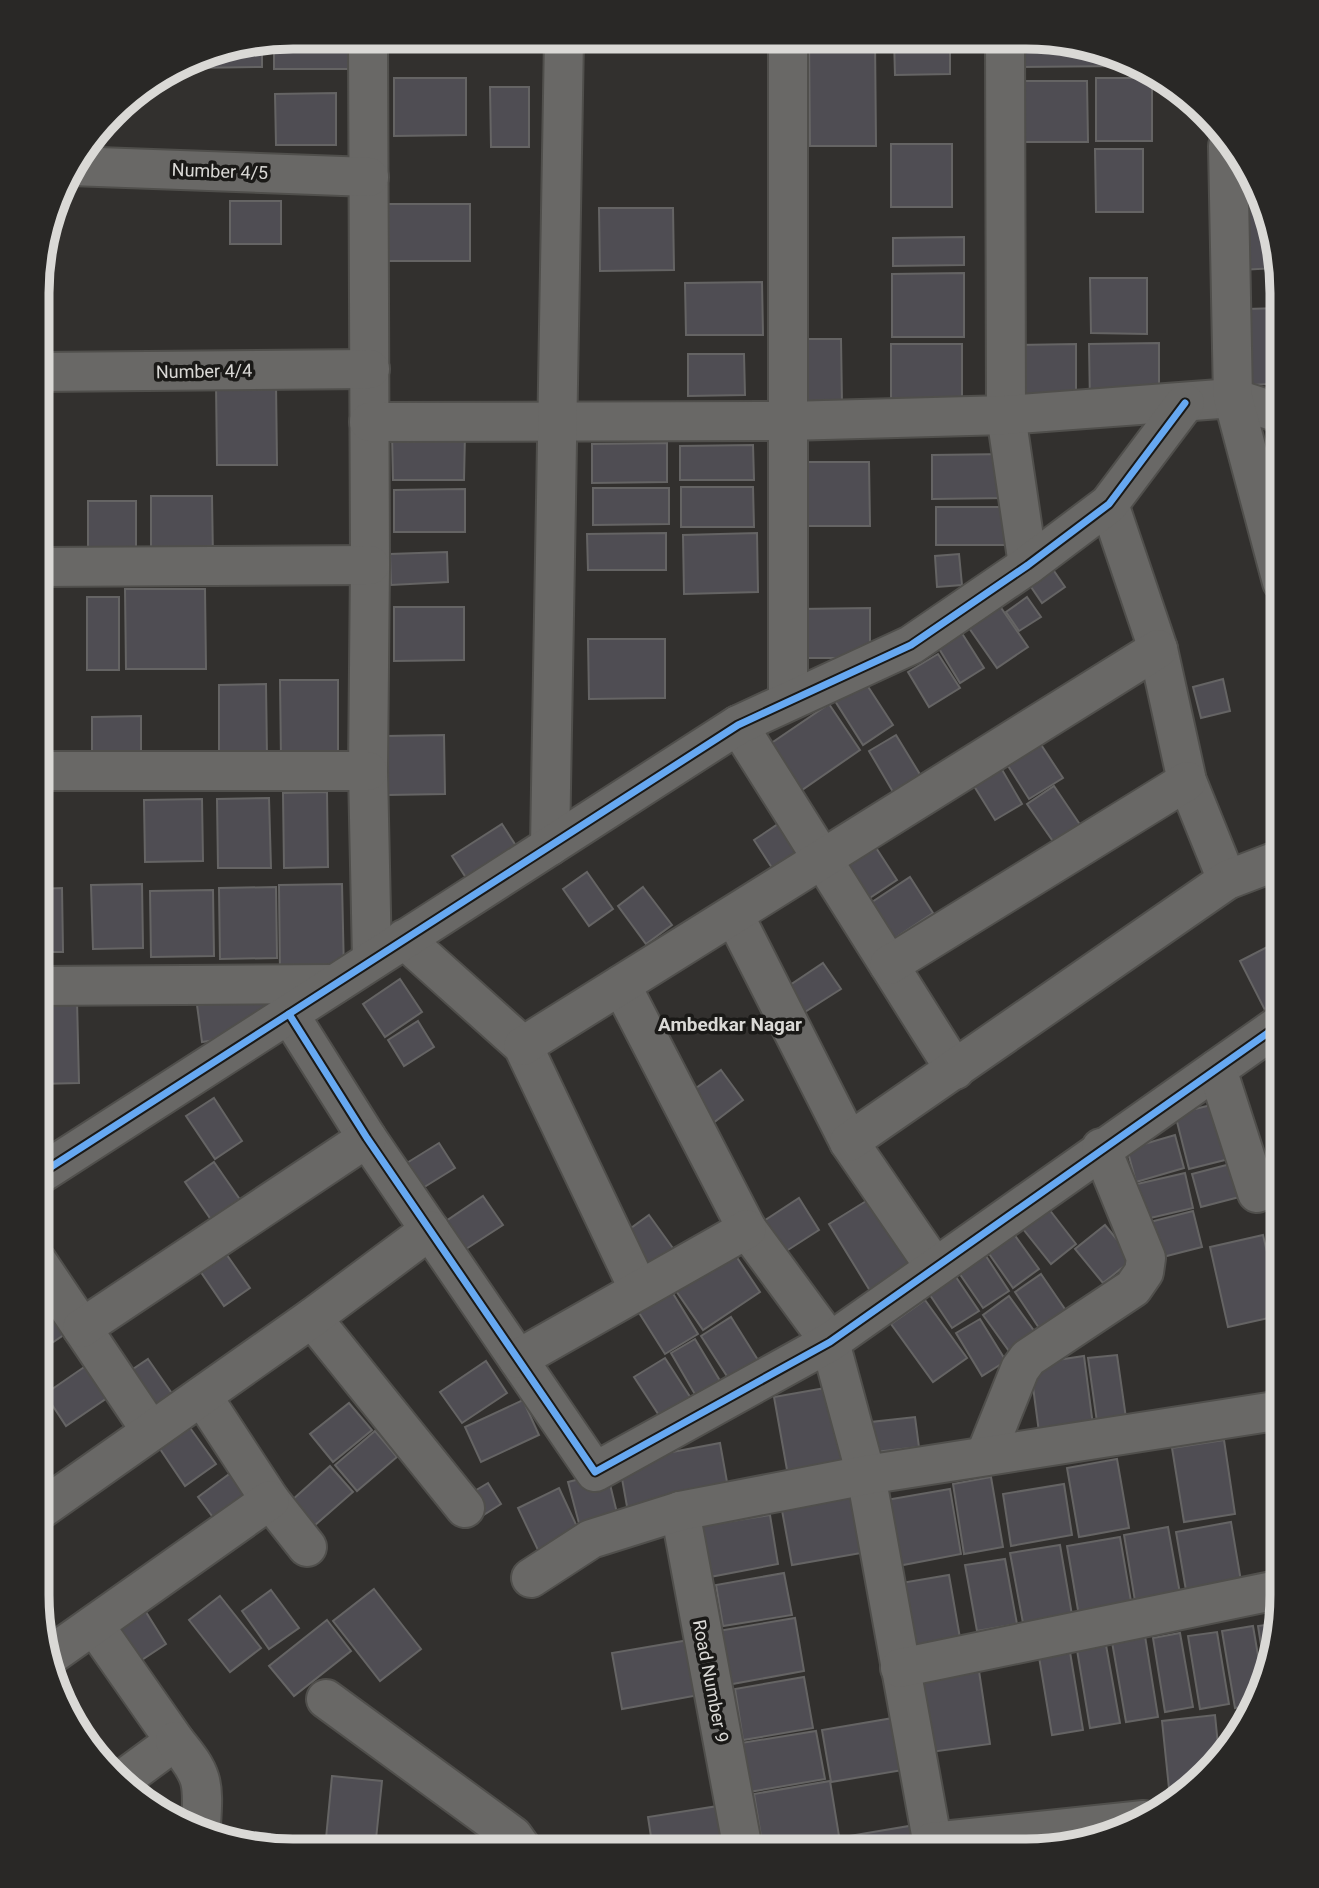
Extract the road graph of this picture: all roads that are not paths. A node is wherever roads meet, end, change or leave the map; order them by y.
1 (788, 49) edge
2 (1005, 49) edge
3 (368, 50) edge
4 (564, 50) edge
5 (1228, 158) edge
6 (85, 167) edge
7 (369, 177) junction
8 (370, 369) junction
9 (49, 372) edge
10 (1233, 398) junction
11 (1185, 403) junction
12 (1270, 410) edge
13 (1006, 415) junction
14 (788, 421) junction
15 (369, 422) junction
16 (557, 422) junction
17 (1109, 504) junction
18 (1270, 536) edge
19 (370, 565) junction
20 (1028, 565) junction
21 (49, 567) edge
22 (1158, 649) junction
23 (788, 702) junction
24 (738, 724) junction
25 (49, 771) edge
26 (368, 771) junction
27 (1187, 781) junction
28 (550, 846) junction
29 (822, 858) junction
30 (1270, 864) edge
31 (1227, 880) junction
32 (734, 915) junction
33 (404, 939) junction
34 (372, 960) junction
35 (889, 965) junction
36 (335, 984) junction
37 (621, 985) junction
38 (49, 986) edge
39 (289, 1014) junction
40 (1269, 1032) edge
41 (523, 1046) junction
42 (1217, 1069) junction
43 (955, 1070) junction
44 (367, 1138) junction
45 (849, 1142) junction
46 (1101, 1148) junction
47 (49, 1168) edge
48 (1257, 1193) dead end
49 (747, 1229) junction
50 (430, 1230) junction
51 (934, 1266) junction
52 (49, 1279) edge
53 (638, 1288) junction
54 (312, 1318) junction
55 (82, 1328) junction
56 (830, 1342) junction
57 (517, 1359) junction
58 (202, 1396) junction
59 (1269, 1412) edge
60 (151, 1431) junction
61 (985, 1456) junction
62 (866, 1475) junction
63 (270, 1500) junction
64 (49, 1503) edge
65 (466, 1508) dead end
66 (680, 1511) junction
67 (307, 1547) dead end
68 (531, 1578) dead end
69 (1269, 1592) edge
70 (94, 1625) junction
71 (56, 1651) edge
72 (900, 1668) junction
73 (326, 1699) dead end
74 (175, 1741) junction
75 (129, 1775) edge
76 (201, 1820) edge
77 (1108, 1824) edge
78 (515, 1839) edge
79 (741, 1839) edge
80 (932, 1839) edge
81 (990, 1839) edge

1 - 14 street
2 - 13 street
3 - 7 street
4 - 16 street
5 - 10 street
6 - 7 street, Number 4/5
7 - 8 street
8 - 9 street, Number 4/4
8 - 15 street
10 - 11 street
10 - 12 street
10 - 18 street
11 - 13 street
11 - 17 street
13 - 14 street
13 - 20 street
14 - 16 street
14 - 23 street
15 - 16 street
15 - 19 street
16 - 28 street
17 - 20 street
17 - 22 street
19 - 21 street
19 - 26 street
20 - 23 street
22 - 27 street
22 - 29 street
23 - 24 street
24 - 28 street
24 - 29 street
25 - 26 street
26 - 34 street
27 - 31 street
27 - 35 street
28 - 33 street
29 - 32 street
29 - 35 street
30 - 31 street
31 - 43 street
32 - 37 street
32 - 45 street
33 - 34 street
33 - 41 street
34 - 36 street
35 - 43 street
36 - 38 street
36 - 39 street
37 - 41 street
37 - 49 street
39 - 44 street
39 - 47 street
40 - 42 street
41 - 53 street
42 - 46 street
42 - 48 street
43 - 45 street
44 - 50 street
44 - 55 street
45 - 51 street
46 - 51 street
46 - 61 street
49 - 53 street
49 - 56 street
50 - 54 street
50 - 57 street
51 - 56 street
52 - 55 street
53 - 57 street
54 - 58 street
54 - 65 street
55 - 60 street
56 - 57 street
56 - 62 street
58 - 60 street
58 - 63 street
59 - 61 street
60 - 64 street
61 - 62 street
62 - 66 street
62 - 72 street
63 - 67 street
63 - 70 street
66 - 68 street
66 - 79 street, Road Number 9
69 - 72 street
70 - 71 street
70 - 74 street
72 - 80 street
73 - 78 street
74 - 75 street
74 - 76 street
77 - 81 street

